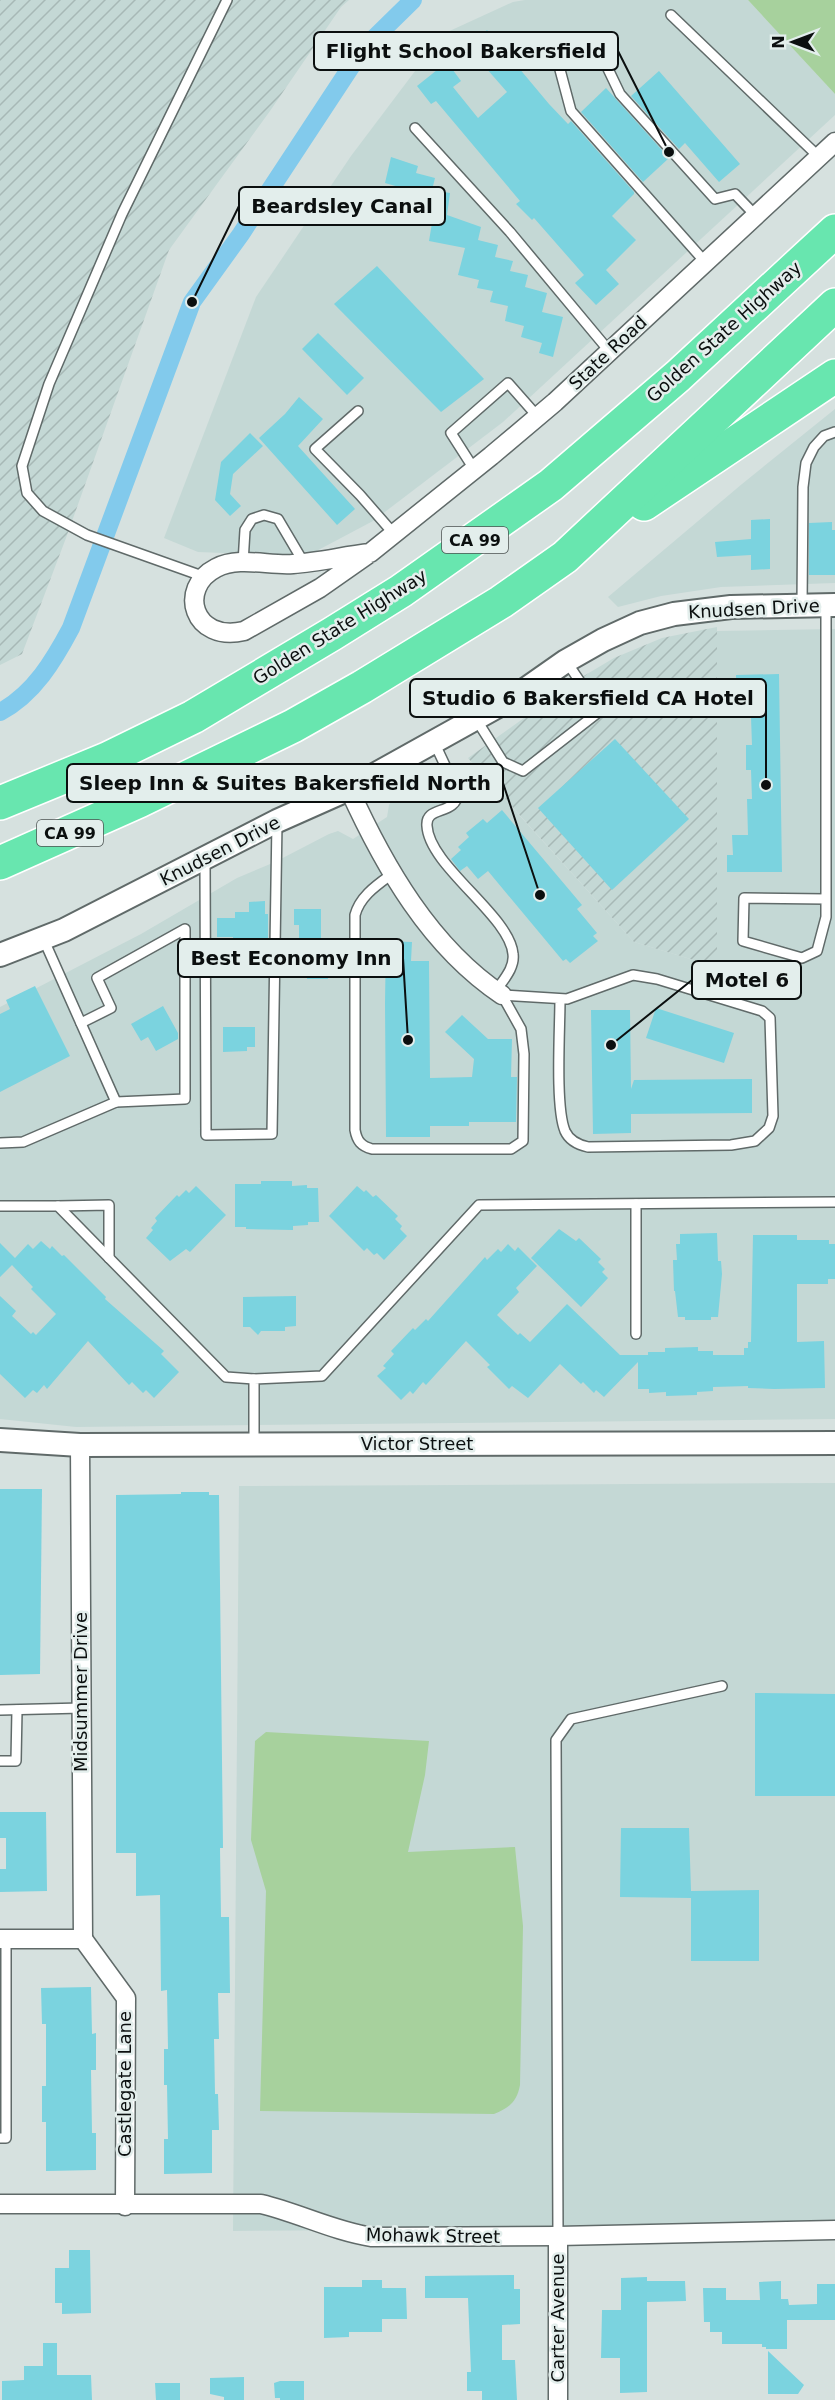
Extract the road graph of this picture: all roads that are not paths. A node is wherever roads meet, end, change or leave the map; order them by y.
1 (227, 0) edge
2 (671, 15) dead end
3 (415, 128) dead end
4 (835, 142) edge
5 (819, 157) junction
6 (756, 216) junction
7 (835, 230) edge
8 (706, 263) junction
9 (835, 305) edge
10 (610, 352) junction
11 (835, 376) edge
12 (358, 411) dead end
13 (538, 417) junction
14 (835, 432) edge
15 (474, 470) junction
16 (394, 534) junction
17 (370, 553) junction
18 (565, 557) junction
19 (243, 563) junction
20 (304, 563) junction
21 (205, 577) junction
22 (831, 605) edge
23 (802, 606) junction
24 (566, 661) junction
25 (476, 719) junction
26 (434, 742) junction
27 (349, 789) junction
28 (0, 803) edge
29 (277, 821) junction
30 (205, 858) junction
31 (0, 863) edge
32 (392, 874) junction
33 (826, 899) junction
34 (43, 938) junction
35 (0, 955) edge
36 (499, 993) junction
37 (560, 999) junction
38 (81, 1023) junction
39 (116, 1102) junction
40 (0, 1143) edge
41 (835, 1202) edge
42 (636, 1204) junction
43 (0, 1206) edge
44 (58, 1206) junction
45 (109, 1258) junction
46 (636, 1334) dead end
47 (254, 1379) junction
48 (0, 1440) edge
49 (835, 1443) edge
50 (80, 1444) junction
51 (254, 1445) junction
52 (722, 1686) dead end
53 (81, 1708) junction
54 (0, 1710) edge
55 (17, 1710) junction
56 (0, 1761) edge
57 (3, 1939) edge
58 (83, 1939) junction
59 (0, 2138) edge
60 (0, 2205) edge
61 (125, 2206) junction
62 (835, 2230) edge
63 (558, 2236) junction
64 (558, 2400) edge

1 - 21 lane
2 - 5 lane
3 - 10 lane
4 - 5 street, State Road
5 - 6 street, State Road
6 - 8 street, State Road
6 - 8 lane
7 - 28 highway, Golden State Highway / CA 99
8 - 10 street, State Road
9 - 18 highway, CA 99
10 - 13 street, State Road
11 - 18 highway
12 - 16 lane
13 - 15 street, State Road
13 - 15 lane
14 - 23 lane
15 - 16 street, State Road
16 - 17 street, State Road
17 - 20 street, State Road
17 - 21 street, State Road
18 - 31 highway, CA 99
19 - 20 street, State Road
19 - 20 lane
19 - 21 street, State Road
22 - 23 street, Knudsen Drive
22 - 33 lane
23 - 24 street, Knudsen Drive
24 - 25 street, Knudsen Drive
24 - 25 lane
25 - 26 street, Knudsen Drive
26 - 27 street, Knudsen Drive
26 - 36 lane
27 - 29 street, Knudsen Drive
27 - 32 street
29 - 30 street, Knudsen Drive
29 - 30 lane
30 - 34 street, Knudsen Drive
32 - 36 street
32 - 36 lane
33 - 33 lane
34 - 35 street, Knudsen Drive
34 - 38 lane
36 - 37 lane
37 - 37 lane
38 - 39 lane
38 - 39 lane
39 - 40 lane
41 - 42 lane
42 - 46 lane
42 - 47 lane
43 - 44 lane
44 - 45 lane
44 - 45 lane
45 - 47 lane
47 - 51 lane
48 - 50 street, Victor Street
49 - 51 street, Victor Street
50 - 51 street, Victor Street
50 - 53 street, Midsummer Drive
52 - 63 lane
53 - 55 lane
53 - 58 street, Midsummer Drive
54 - 55 lane
55 - 56 lane
57 - 58 street
57 - 59 lane
58 - 61 street, Castlegate Lane
60 - 61 street, Mohawk Street
61 - 63 street, Mohawk Street
62 - 63 street, Mohawk Street
63 - 64 street, Carter Avenue

